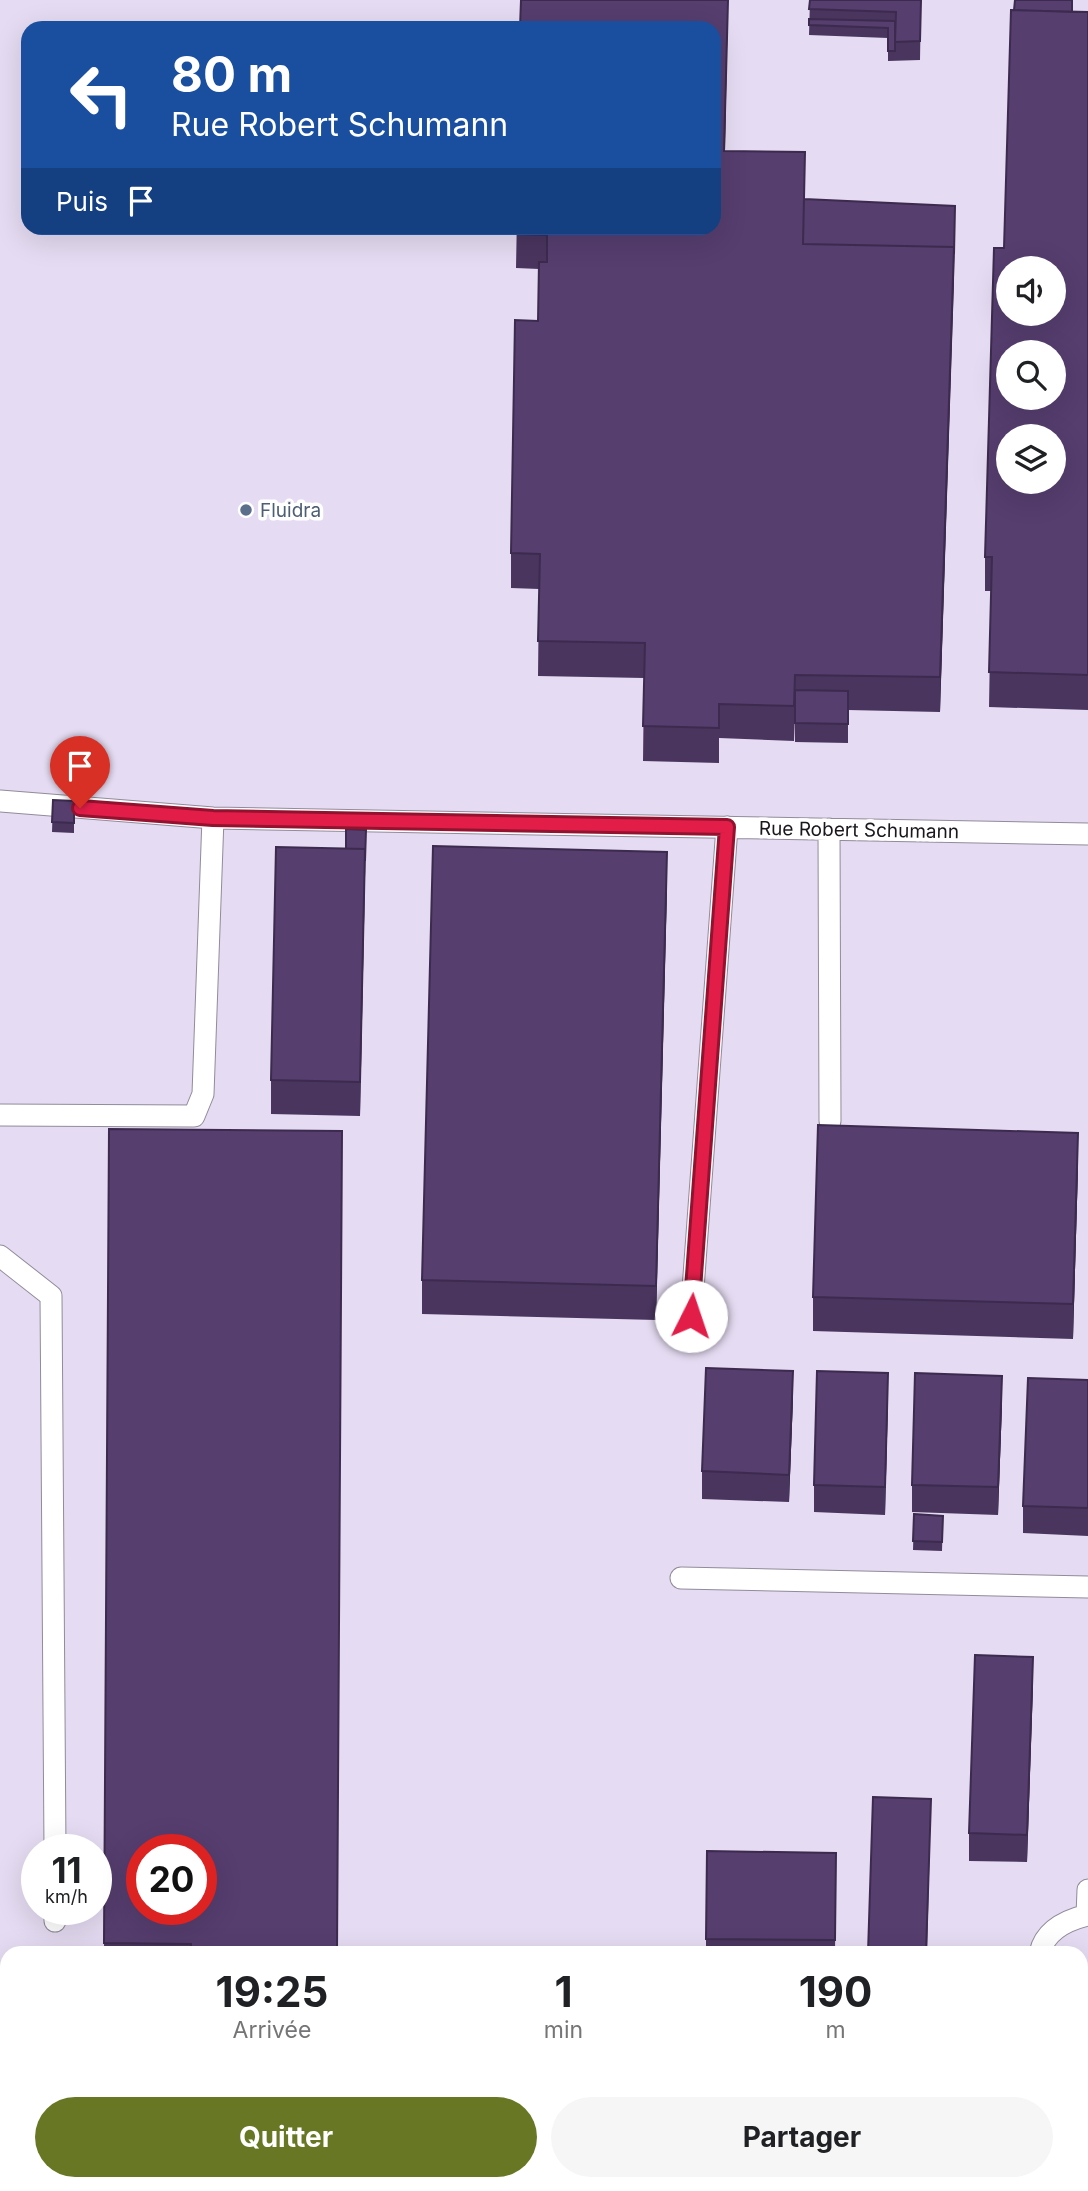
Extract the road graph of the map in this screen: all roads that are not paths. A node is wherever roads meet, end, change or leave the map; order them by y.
1 (0, 802) edge
2 (213, 818) junction
3 (727, 827) junction
4 (829, 829) junction
5 (1088, 834) edge
6 (0, 1115) edge
7 (830, 1121) dead end
8 (0, 1256) edge
9 (691, 1316) dead end
10 (681, 1578) dead end
11 (1088, 1587) edge
12 (55, 1834) edge
13 (1088, 1890) edge
14 (1088, 1915) edge
15 (1044, 1946) edge

1 - 2 lane, Rue Robert Schumann
2 - 3 lane, Rue Robert Schumann
2 - 6 lane
3 - 4 lane, Rue Robert Schumann
3 - 9 lane
4 - 5 lane, Rue Robert Schumann
4 - 7 lane
8 - 12 lane
10 - 11 lane
13 - 14 lane
14 - 15 lane

